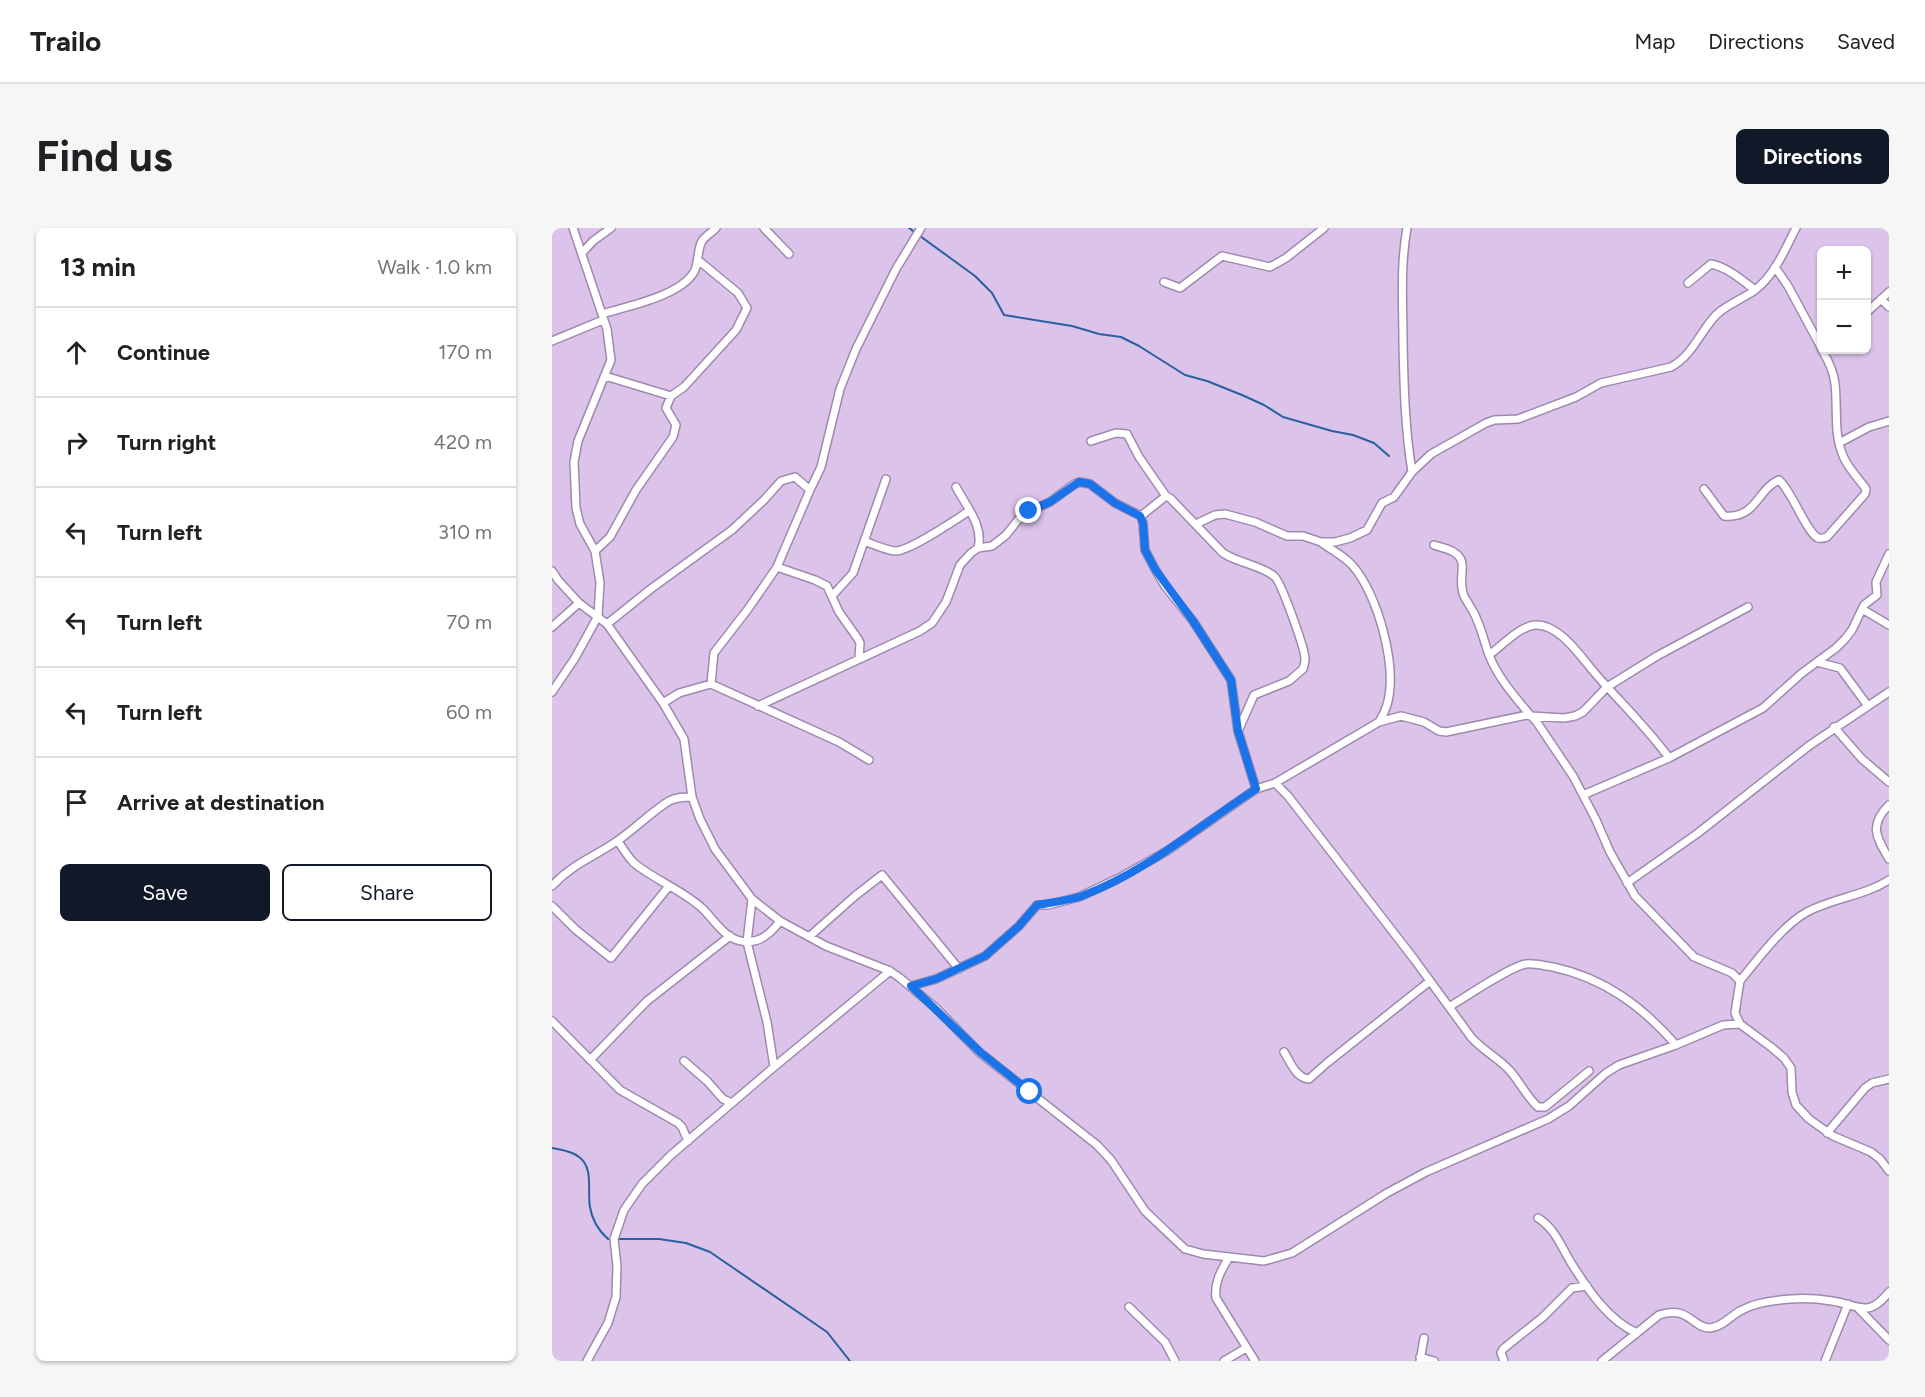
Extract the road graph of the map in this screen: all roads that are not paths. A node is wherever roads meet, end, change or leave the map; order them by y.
1 (573, 228) edge
2 (610, 228) edge
3 (716, 228) edge
4 (764, 228) edge
5 (921, 228) edge
6 (1324, 228) edge
7 (1407, 228) edge
8 (1796, 228) edge
9 (582, 253) junction
10 (789, 254) dead end
11 (698, 260) junction
12 (1775, 267) junction
13 (1164, 282) dead end
14 (1688, 283) dead end
15 (1755, 290) junction
16 (1889, 292) edge
17 (1881, 299) junction
18 (1889, 306) edge
19 (1871, 308) edge
20 (603, 317) junction
21 (1817, 339) edge
22 (552, 341) edge
23 (1825, 354) edge
24 (605, 376) junction
25 (671, 396) junction
26 (1889, 421) edge
27 (1091, 441) dead end
28 (1839, 442) junction
29 (1412, 472) junction
30 (886, 479) dead end
31 (956, 487) dead end
32 (1704, 489) dead end
33 (810, 490) junction
34 (1166, 496) junction
35 (969, 512) junction
36 (1140, 516) junction
37 (1196, 524) junction
38 (864, 541) junction
39 (1322, 542) junction
40 (1434, 545) dead end
41 (978, 548) junction
42 (595, 551) junction
43 (1889, 554) edge
44 (777, 567) junction
45 (552, 571) edge
46 (832, 596) junction
47 (579, 603) junction
48 (1748, 607) dead end
49 (1862, 609) junction
50 (598, 616) junction
51 (608, 624) junction
52 (1889, 625) edge
53 (552, 627) edge
54 (1489, 655) junction
55 (859, 658) junction
56 (1817, 662) junction
57 (711, 684) junction
58 (1607, 687) junction
59 (552, 692) edge
60 (1889, 692) edge
61 (663, 703) junction
62 (758, 706) junction
63 (1868, 706) junction
64 (1531, 716) junction
65 (1379, 722) junction
66 (1834, 728) junction
67 (1238, 731) junction
68 (1669, 758) junction
69 (869, 760) dead end
70 (1889, 782) edge
71 (1275, 783) junction
72 (1256, 789) junction
73 (1583, 795) junction
74 (692, 797) junction
75 (1889, 805) edge
76 (618, 841) junction
77 (1889, 860) edge
78 (1889, 880) edge
79 (1627, 883) junction
80 (552, 886) edge
81 (669, 886) junction
82 (752, 899) junction
83 (552, 906) edge
84 (780, 921) junction
85 (730, 936) junction
86 (810, 936) junction
87 (747, 942) junction
88 (959, 969) junction
89 (890, 971) junction
90 (1430, 981) junction
91 (1740, 981) junction
92 (911, 986) junction
93 (1449, 1007) junction
94 (552, 1021) edge
95 (1740, 1024) junction
96 (1676, 1045) junction
97 (1284, 1053) dead end
98 (590, 1060) junction
99 (684, 1061) dead end
100 (774, 1067) junction
101 (1589, 1071) dead end
102 (1889, 1079) edge
103 (732, 1103) junction
104 (1827, 1132) junction
105 (688, 1141) junction
106 (1889, 1171) edge
107 (1538, 1218) dead end
108 (1229, 1257) junction
109 (1587, 1286) junction
110 (1889, 1292) edge
111 (1848, 1304) junction
112 (1129, 1307) dead end
113 (1859, 1309) junction
114 (1637, 1333) junction
115 (1424, 1338) dead end
116 (1889, 1340) edge
117 (1246, 1347) junction
118 (1420, 1359) edge
119 (587, 1361) edge
120 (1175, 1361) edge
121 (1224, 1361) edge
122 (1255, 1361) edge
123 (1434, 1361) edge
124 (1504, 1361) edge
125 (1602, 1361) edge
126 (1825, 1361) edge

1 - 9 street
2 - 9 street
3 - 11 street
4 - 10 street
5 - 33 street
6 - 13 street
7 - 29 street
8 - 12 street
9 - 20 street
11 - 20 street
11 - 25 street
12 - 15 street
12 - 21 street
14 - 15 street
15 - 29 street
16 - 17 street
17 - 18 street
17 - 19 street
20 - 22 street
20 - 24 street
23 - 28 street
24 - 25 street
24 - 42 street
25 - 42 street
26 - 28 street
27 - 34 street
28 - 32 street
29 - 39 street
30 - 38 street
31 - 35 street
33 - 44 street
33 - 51 street
34 - 36 street
34 - 37 street
35 - 38 street
35 - 41 street
36 - 41 street
36 - 67 street
37 - 39 street
37 - 67 street
38 - 46 street
39 - 65 street
40 - 54 street
41 - 55 street
42 - 50 street
43 - 49 street
44 - 46 street
44 - 57 street
45 - 47 street
46 - 55 street
47 - 50 street
47 - 53 street
48 - 58 street
49 - 52 street
49 - 56 street
50 - 51 street
50 - 59 street
51 - 61 street
54 - 58 street
54 - 64 street
55 - 62 street
56 - 63 street
56 - 68 street
57 - 61 street
57 - 62 street
58 - 64 street
58 - 68 street
60 - 63 street
61 - 74 street
62 - 69 street
63 - 66 street
64 - 65 street
64 - 73 street
65 - 71 street
66 - 70 street
66 - 79 street
67 - 72 street
68 - 73 street
71 - 72 street
71 - 90 street
72 - 88 street
73 - 79 street
74 - 76 street
74 - 82 street
75 - 77 street
76 - 80 street
76 - 81 street
78 - 91 street
79 - 91 street
81 - 83 street
81 - 85 street
82 - 84 street
82 - 87 street
84 - 86 street
84 - 87 street
85 - 87 street
85 - 98 street
86 - 88 street
86 - 89 street
87 - 100 street
88 - 92 street
89 - 92 street
89 - 100 street
90 - 93 street
90 - 97 street
91 - 95 street
92 - 108 street
93 - 96 street
93 - 101 street
94 - 98 street
95 - 96 street
95 - 104 street
96 - 108 street
98 - 105 street
99 - 103 street
100 - 103 street
102 - 104 street
103 - 105 street
104 - 106 street
105 - 119 street
107 - 109 street
108 - 117 street
109 - 114 street
109 - 124 street
110 - 113 street
111 - 113 street
111 - 114 street
111 - 126 street
112 - 120 street
113 - 116 street
114 - 125 street
115 - 118 street
117 - 121 street
117 - 122 street
118 - 123 street

